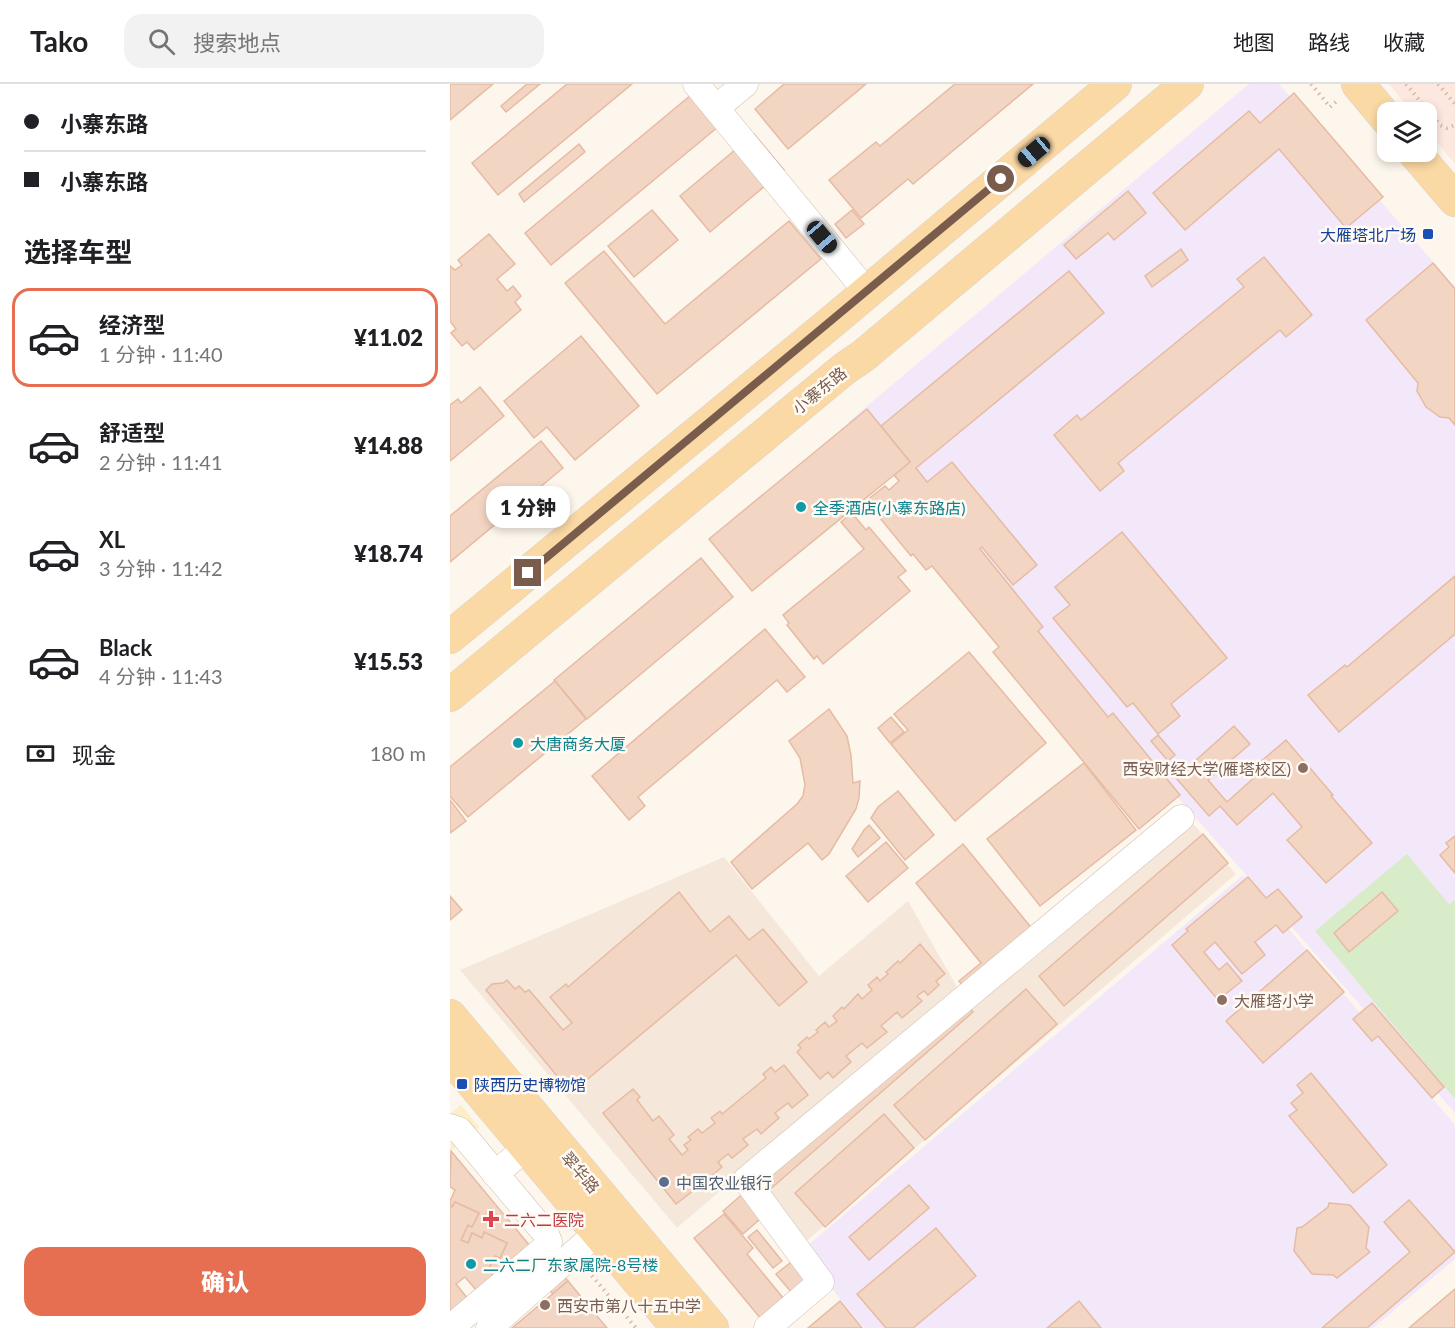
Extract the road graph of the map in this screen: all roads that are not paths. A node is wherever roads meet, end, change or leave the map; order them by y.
1 (696, 84) edge
2 (745, 84) edge
3 (1115, 84) edge
4 (1187, 84) edge
5 (1358, 84) edge
6 (1377, 107) edge
7 (716, 108) junction
8 (1423, 162) edge
9 (1455, 200) edge
10 (867, 292) junction
11 (450, 637) edge
12 (450, 695) edge
13 (1181, 818) dead end
14 (450, 1016) edge
15 (450, 1056) edge
16 (450, 1127) edge
17 (526, 1147) junction
18 (495, 1174) junction
19 (598, 1232) junction
20 (450, 1328) edge
21 (489, 1328) edge
22 (678, 1328) edge
23 (712, 1328) edge
24 (767, 1328) edge

1 - 7 street
2 - 7 street
3 - 10 main road
4 - 12 main road, 小寨东路
5 - 6 main road
7 - 10 street
8 - 9 main road
10 - 11 main road
13 - 24 street
14 - 23 main road, 翠华路
15 - 17 main road, 翠华路
16 - 18 street
17 - 18 street
17 - 19 main road, 翠华路
18 - 20 street
19 - 21 street
19 - 22 main road, 翠华路

